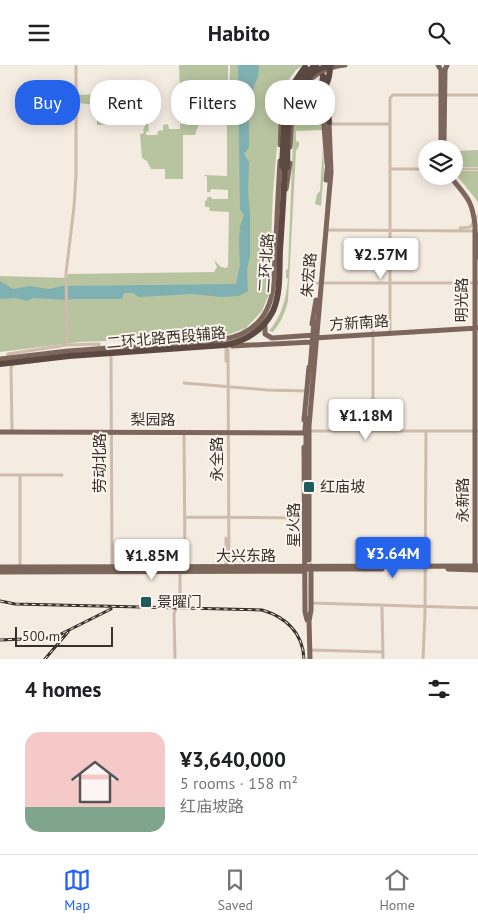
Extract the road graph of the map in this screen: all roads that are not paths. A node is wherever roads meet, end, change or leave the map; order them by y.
1 (76, 65) edge
2 (324, 65) edge
3 (345, 65) edge
4 (438, 65) edge
5 (444, 65) edge
6 (304, 68) edge
7 (321, 74) junction
8 (311, 78) junction
9 (296, 80) edge
10 (299, 80) edge
11 (302, 80) edge
12 (307, 80) edge
13 (322, 80) edge
14 (322, 80) edge
15 (325, 80) edge
16 (443, 95) junction
17 (478, 95) edge
18 (335, 123) edge
19 (390, 124) junction
20 (281, 125) edge
21 (285, 125) edge
22 (288, 125) edge
23 (291, 125) edge
24 (325, 125) edge
25 (329, 125) edge
26 (442, 131) junction
27 (443, 140) edge
28 (443, 140) edge
29 (329, 166) junction
30 (390, 169) junction
31 (418, 169) edge
32 (463, 169) edge
33 (478, 169) edge
34 (460, 185) edge
35 (286, 187) junction
36 (477, 216) edge
37 (325, 229) junction
38 (390, 229) junction
39 (460, 229) junction
40 (477, 229) edge
41 (477, 242) edge
42 (319, 283) junction
43 (390, 283) junction
44 (477, 283) edge
45 (478, 307) edge
46 (478, 317) edge
47 (477, 326) edge
48 (265, 327) junction
49 (390, 330) junction
50 (373, 333) junction
51 (314, 337) junction
52 (242, 343) junction
53 (67, 345) junction
54 (229, 346) junction
55 (99, 349) junction
56 (111, 355) junction
57 (12, 362) junction
58 (0, 363) edge
59 (478, 368) edge
60 (184, 383) dead end
61 (227, 387) junction
62 (311, 390) junction
63 (478, 408) edge
64 (0, 431) edge
65 (12, 431) junction
66 (111, 431) junction
67 (184, 431) junction
68 (227, 431) junction
69 (426, 431) junction
70 (307, 432) junction
71 (373, 432) junction
72 (477, 432) edge
73 (478, 447) edge
74 (304, 457) junction
75 (306, 464) junction
76 (0, 475) edge
77 (20, 475) junction
78 (62, 475) dead end
79 (305, 477) junction
80 (477, 500) edge
81 (307, 512) junction
82 (185, 517) junction
83 (227, 517) junction
84 (309, 564) junction
85 (0, 568) edge
86 (20, 568) junction
87 (112, 568) junction
88 (182, 568) junction
89 (227, 568) junction
90 (425, 568) junction
91 (477, 568) edge
92 (305, 571) junction
93 (312, 603) junction
94 (382, 606) junction
95 (425, 607) junction
96 (478, 608) edge
97 (308, 620) junction
98 (310, 650) junction
99 (383, 652) junction
100 (175, 659) edge
101 (309, 659) edge
102 (383, 659) edge
103 (424, 659) edge

1 - 53 street
2 - 3 main road
2 - 7 highway, bridge
2 - 7 highway, bridge
2 - 8 main road
2 - 11 highway, 二环北路, bridge
2 - 15 highway, bridge
2 - 35 highway, bridge
4 - 16 main road
5 - 16 main road
5 - 26 main road
6 - 9 highway
6 - 10 main road
7 - 8 main road
7 - 13 main road, 朱宏路
7 - 14 highway, bridge
8 - 12 main road
16 - 17 street
16 - 19 street
16 - 26 main road
16 - 27 main road
18 - 19 street
19 - 30 street
20 - 55 main road, 二环北路西段辅路
21 - 58 highway, 二环北路
22 - 35 highway, 二环北路
23 - 35 main road, 二环北路西段辅路
24 - 29 main road, 朱宏路
25 - 29 main road, 朱宏路
26 - 28 main road
29 - 37 main road, 朱宏路
29 - 42 main road, 朱宏路
30 - 31 street
30 - 38 street
32 - 33 street
34 - 36 main road, 明光路
35 - 48 main road, 二环北路西段辅路
35 - 57 highway, 二环北路
36 - 39 street
36 - 40 main road, 明光路
37 - 38 street
37 - 42 main road, 朱宏路
38 - 39 street
38 - 43 street
39 - 40 street
39 - 41 street
40 - 41 main road, 明光路
41 - 44 main road, 明光路
42 - 43 street
42 - 51 main road, 朱宏路
42 - 51 main road, 朱宏路
43 - 44 street
43 - 49 street
44 - 45 main road, 明光路
44 - 47 main road, 明光路
46 - 47 main road, 明光路
47 - 49 main road, 方新南路
47 - 50 main road, 方新南路
47 - 72 main road, 明光路
48 - 51 main road
48 - 52 main road, 二环北路西段辅路
49 - 50 main road, 方新南路
50 - 51 main road, 方新南路
50 - 71 street
51 - 52 main road, 方新南路
51 - 54 main road
51 - 62 main road, 朱宏路
52 - 54 main road, 二环北路西段辅路
53 - 55 street
53 - 57 street
54 - 56 main road, 二环北路西段辅路
54 - 61 street, 永全路
55 - 57 main road, 二环北路西段辅路
56 - 57 main road, 二环北路西段辅路
56 - 66 street, 劳动北路
57 - 58 highway, 二环北路
57 - 65 street
59 - 63 main road
60 - 61 street
61 - 62 street
61 - 68 street, 永全路
62 - 70 main road, 朱宏路
64 - 65 main road, 梨园路
65 - 66 main road, 梨园路
66 - 67 main road, 梨园路
66 - 87 street, 劳动北路
67 - 68 main road, 梨园路
67 - 82 street
68 - 70 main road, 梨园路
68 - 83 street, 永全路
69 - 71 street
69 - 72 street
69 - 90 street
70 - 71 street
70 - 74 main road
70 - 75 main road, 星火路
70 - 81 main road, 星火路
72 - 80 main road, 永新路
73 - 80 main road, 永新路
74 - 75 main road
74 - 79 main road
75 - 79 main road, 星火路
76 - 77 street
77 - 78 street
77 - 86 street
79 - 81 main road, 星火路
80 - 91 main road, 永新路
81 - 83 street
81 - 84 main road
81 - 92 main road
82 - 83 street
82 - 88 street
83 - 89 street, 永全路
84 - 90 main road, 大兴东路
84 - 92 main road, 大兴东路
84 - 93 main road
85 - 86 main road, 大兴东路
86 - 87 main road, 大兴东路
87 - 88 main road, 大兴东路
88 - 89 main road, 大兴东路
88 - 100 street
89 - 92 main road, 大兴东路
90 - 91 main road, 大兴东路
90 - 95 street
92 - 97 main road
93 - 94 street
93 - 97 main road
94 - 95 street
94 - 99 street
95 - 96 street
95 - 103 street
97 - 98 main road
97 - 101 main road
98 - 99 street
98 - 101 main road
99 - 102 street

